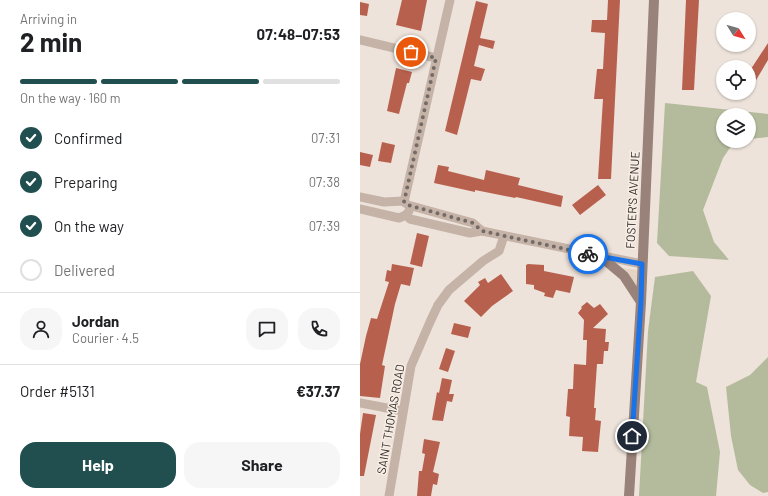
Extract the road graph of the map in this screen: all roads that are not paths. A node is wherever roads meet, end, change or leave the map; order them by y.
1 (450, 0) edge
2 (654, 0) edge
3 (360, 40) edge
4 (436, 58) junction
5 (360, 197) edge
6 (403, 203) junction
7 (360, 209) edge
8 (406, 215) junction
9 (395, 216) junction
10 (482, 231) junction
11 (504, 236) junction
12 (600, 256) junction
13 (642, 264) junction
14 (641, 302) junction
15 (360, 403) edge
16 (403, 411) junction
17 (389, 496) edge
18 (629, 496) edge

1 - 4 street
2 - 13 main road, FOSTER'S AVENUE
3 - 4 street
4 - 6 street
5 - 6 street
6 - 8 street
6 - 9 street
6 - 10 street
7 - 9 street
8 - 9 street
8 - 10 street
10 - 11 street
11 - 12 street
11 - 16 street, SAINT THOMAS ROAD
12 - 13 street
12 - 14 main road
13 - 14 main road, FOSTER'S AVENUE
14 - 18 main road, FOSTER'S AVENUE
15 - 16 street
16 - 17 street, SAINT THOMAS ROAD

